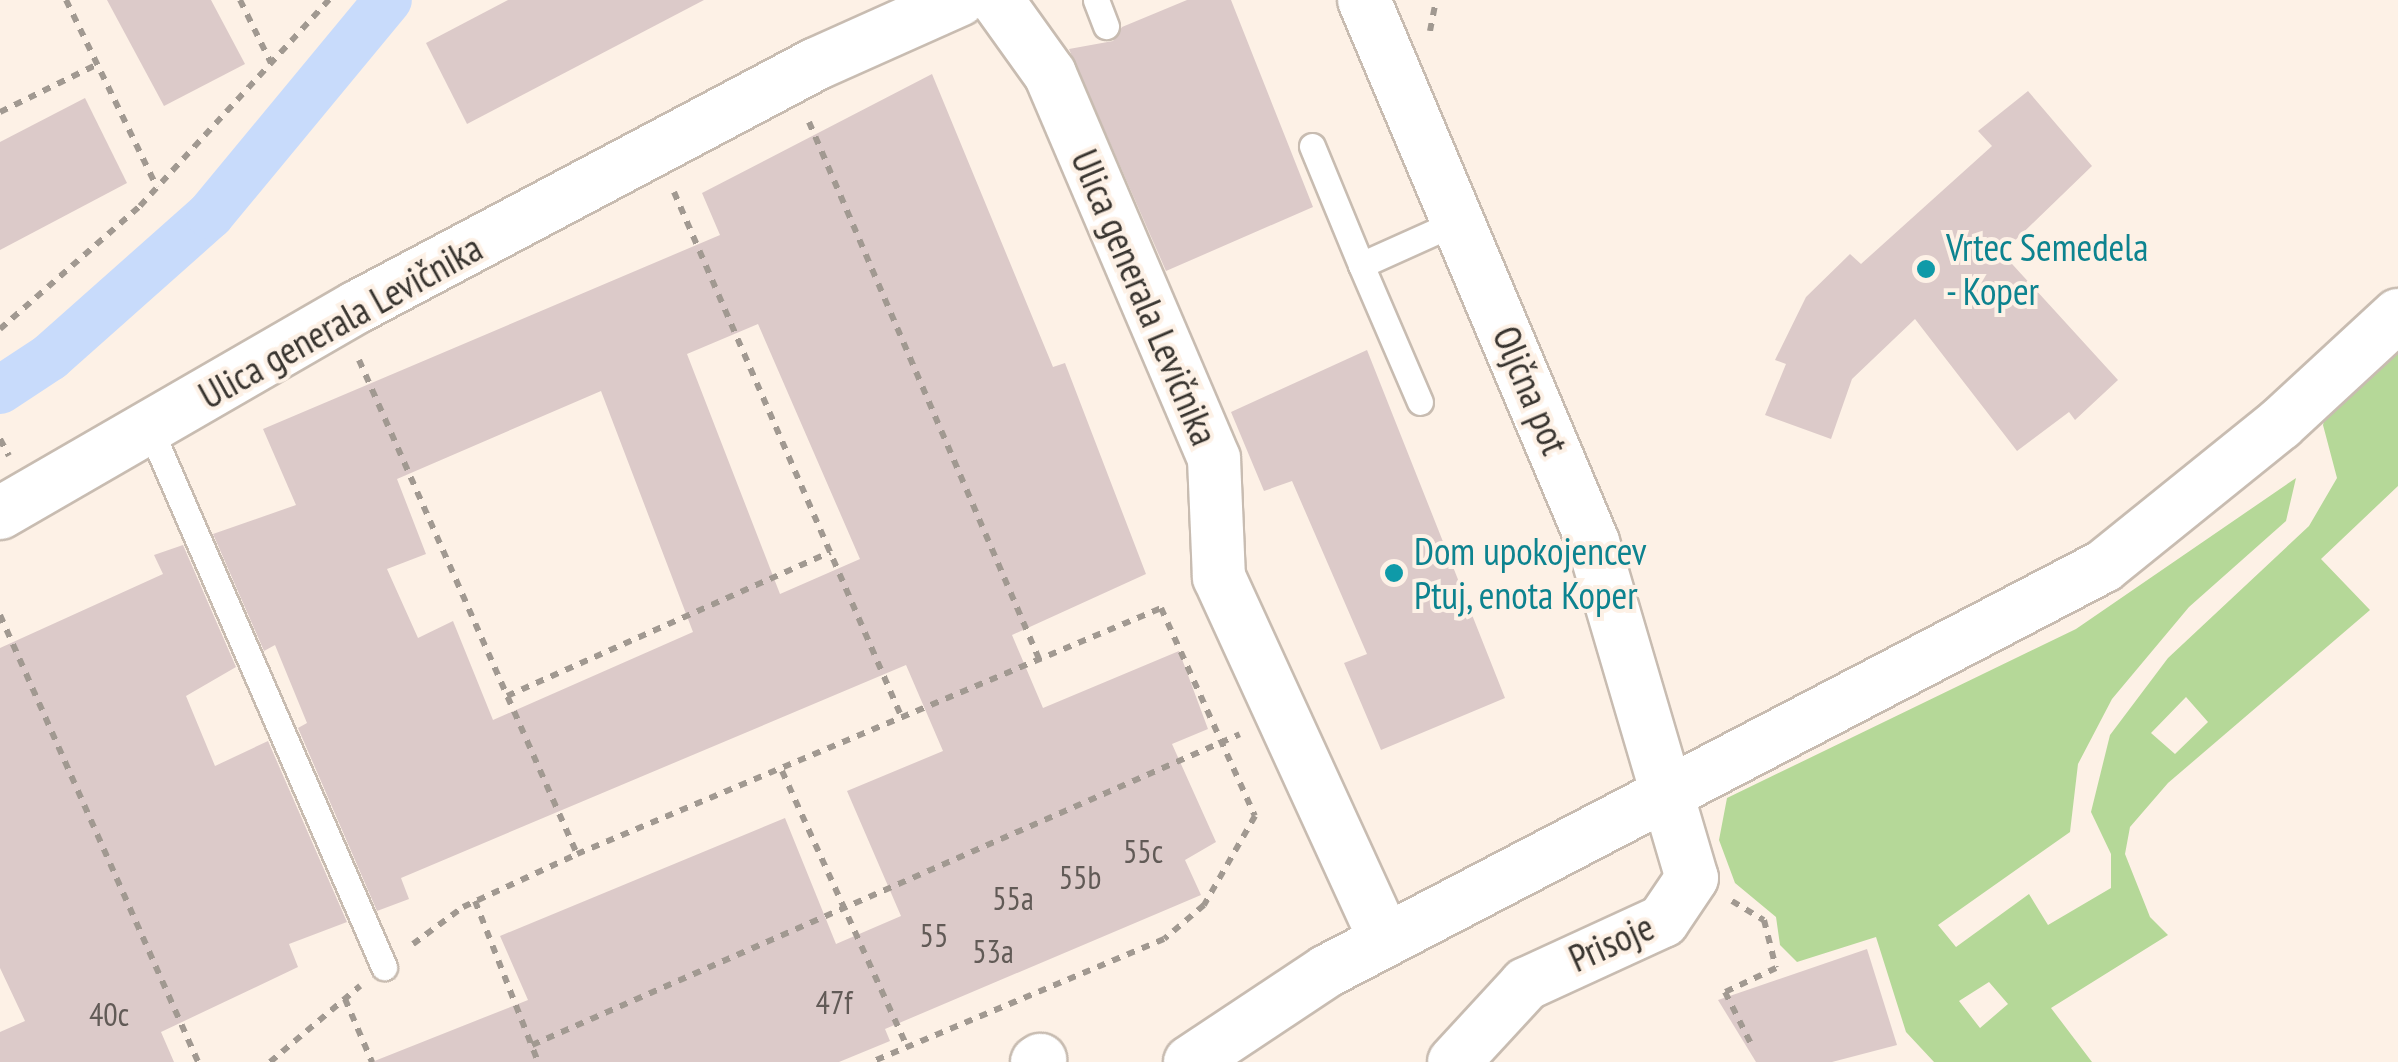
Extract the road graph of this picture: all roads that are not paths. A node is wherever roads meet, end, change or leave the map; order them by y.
1 (959, 0) edge
2 (998, 0) edge
3 (1096, 0) edge
4 (1364, 0) edge
5 (1106, 26) dead end
6 (1312, 146) dead end
7 (1459, 221) junction
8 (1361, 265) junction
9 (2398, 315) edge
10 (1420, 402) dead end
11 (150, 430) junction
12 (0, 513) edge
13 (1666, 791) junction
14 (1385, 940) junction
15 (384, 967) road end
16 (1190, 1062) edge
17 (1454, 1062) edge

1 - 11 street, Ulica generala Levičnika
2 - 14 street, Ulica generala Levičnika
3 - 5 lane
4 - 7 street, Oljčna pot
6 - 8 lane
7 - 8 lane
7 - 13 street, Oljčna pot
8 - 10 lane
9 - 13 street
11 - 12 street, Ulica generala Levičnika
11 - 15 lane
13 - 14 street
13 - 17 street, Prisoje
14 - 16 street

